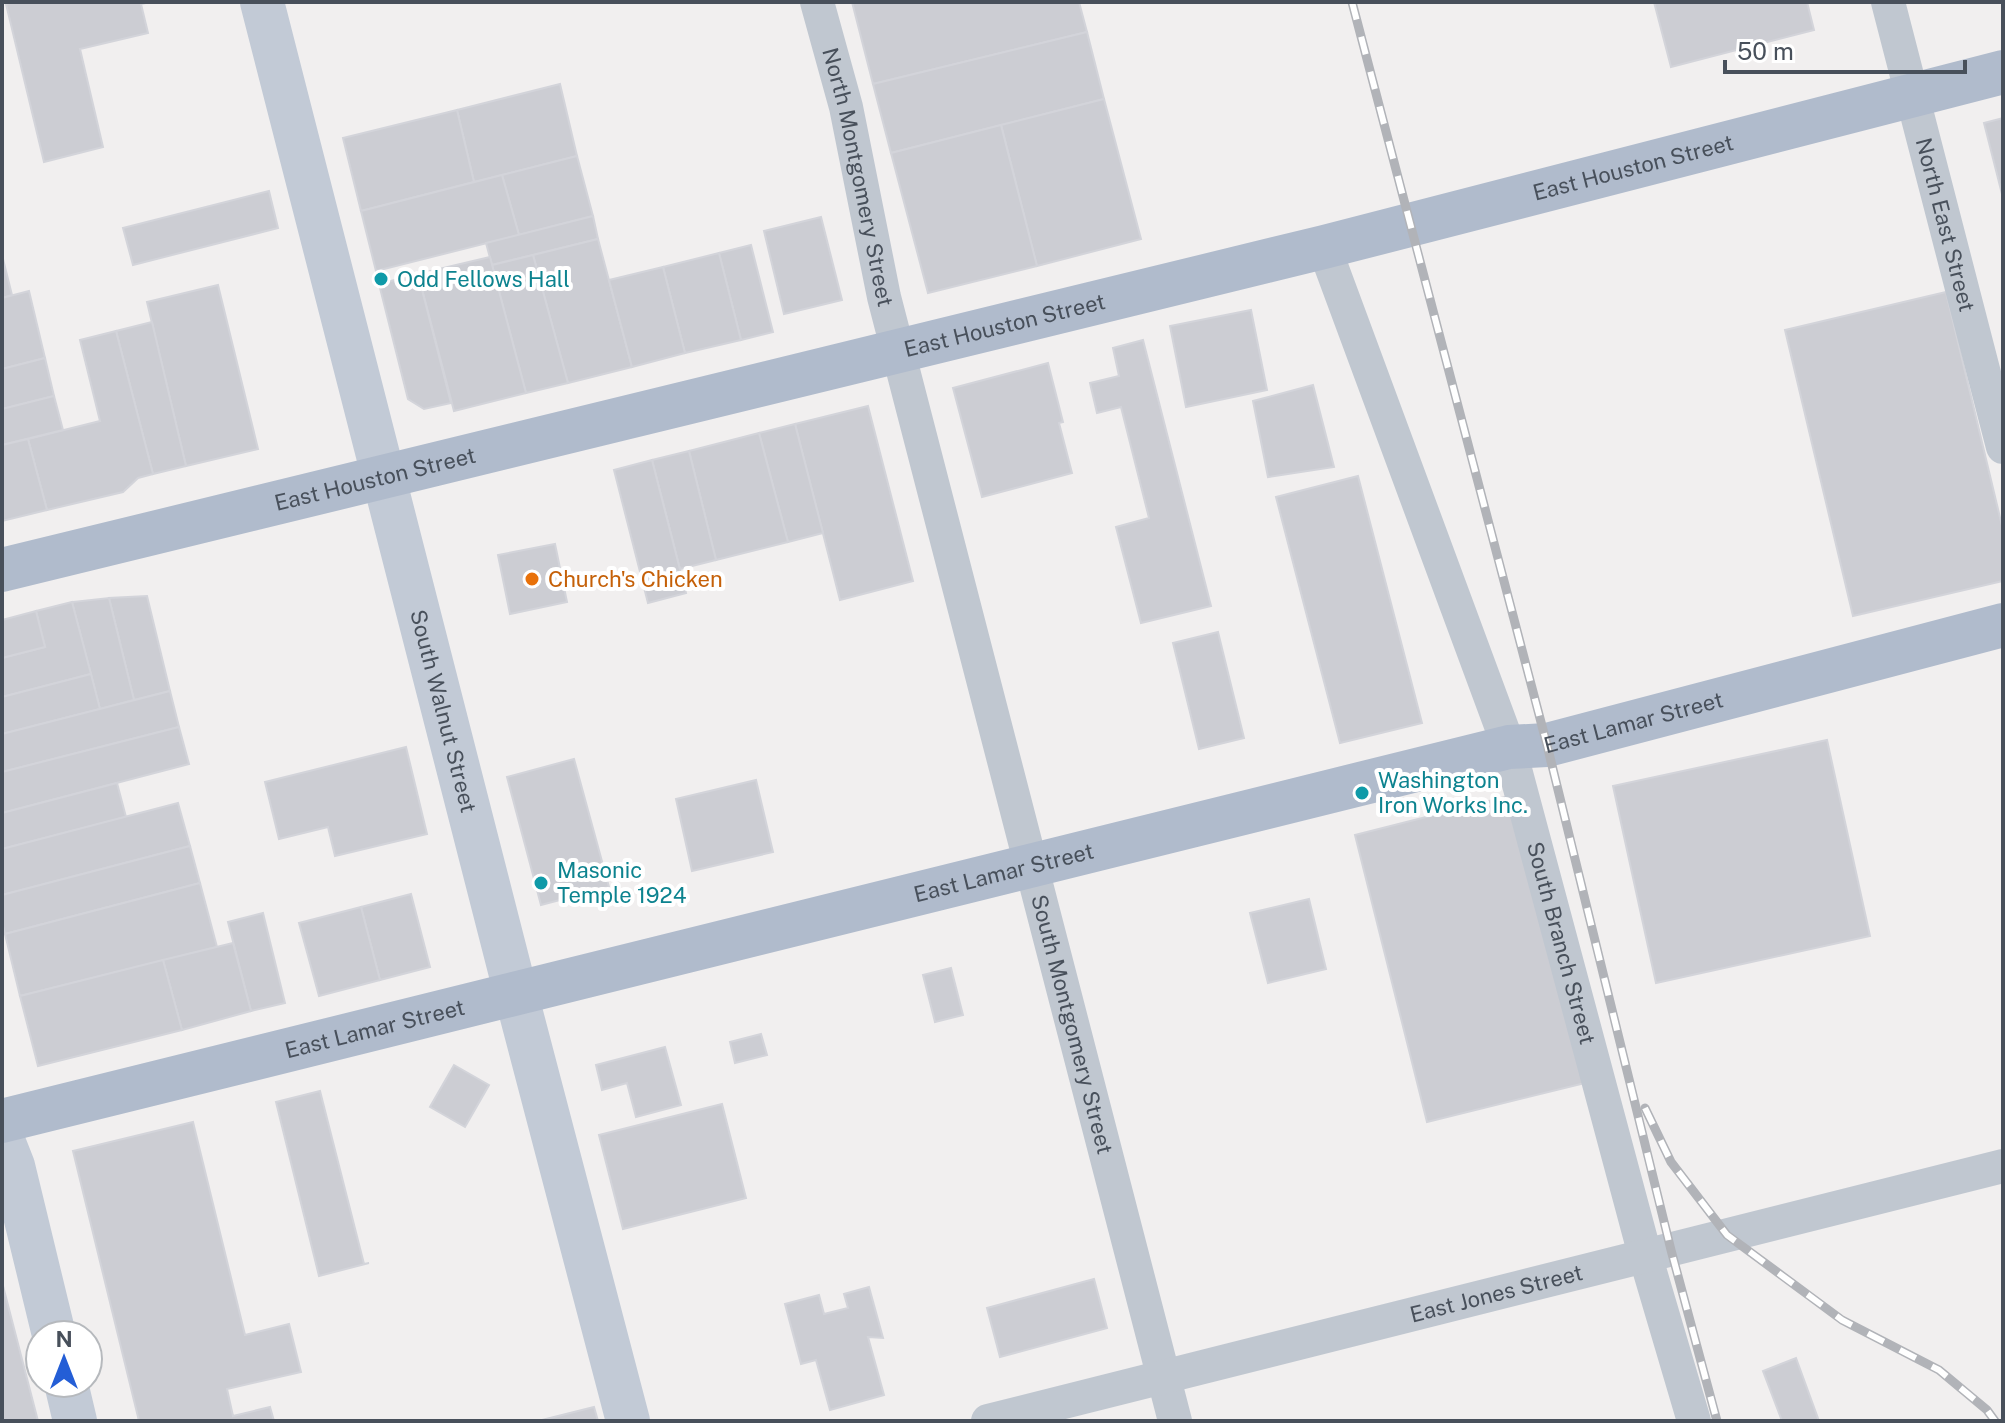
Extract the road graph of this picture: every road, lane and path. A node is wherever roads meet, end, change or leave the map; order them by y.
1 (262, 2) edge
2 (817, 2) edge
3 (1888, 2) edge
4 (2003, 72) edge
5 (1911, 97) junction
6 (1324, 247) junction
7 (898, 351) junction
8 (2003, 447) edge
9 (384, 476) junction
10 (2, 570) edge
11 (2003, 625) edge
12 (1509, 747) junction
13 (1030, 866) junction
14 (516, 994) junction
15 (2, 1121) edge
16 (2, 1138) edge
17 (2003, 1166) edge
18 (1645, 1255) junction
19 (50, 1319) edge
20 (1162, 1376) junction
21 (70, 1399) edge
22 (75, 1421) edge
23 (628, 1421) edge
24 (988, 1421) edge
25 (1175, 1421) edge
26 (1694, 1421) edge

1 - 9 street, South Walnut Street
2 - 7 street, North Montgomery Street
3 - 5 street, North East Street
4 - 5 main road, East Houston Street
5 - 6 main road, East Houston Street
5 - 8 street, North East Street
6 - 7 main road, East Houston Street
6 - 12 street, South Branch Street
7 - 9 main road, East Houston Street
7 - 13 street, South Montgomery Street
9 - 10 main road, East Houston Street
9 - 14 street, South Walnut Street
11 - 12 main road, East Lamar Street
12 - 13 main road, East Lamar Street
12 - 18 street, South Branch Street
13 - 14 main road, East Lamar Street
13 - 20 street, South Montgomery Street
14 - 15 main road, East Lamar Street
14 - 23 street, South Walnut Street
16 - 19 street
17 - 18 street, East Jones Street
18 - 20 street, East Jones Street
18 - 26 street, South Branch Street
20 - 24 street, East Jones Street
20 - 25 street, South Montgomery Street
21 - 22 street

